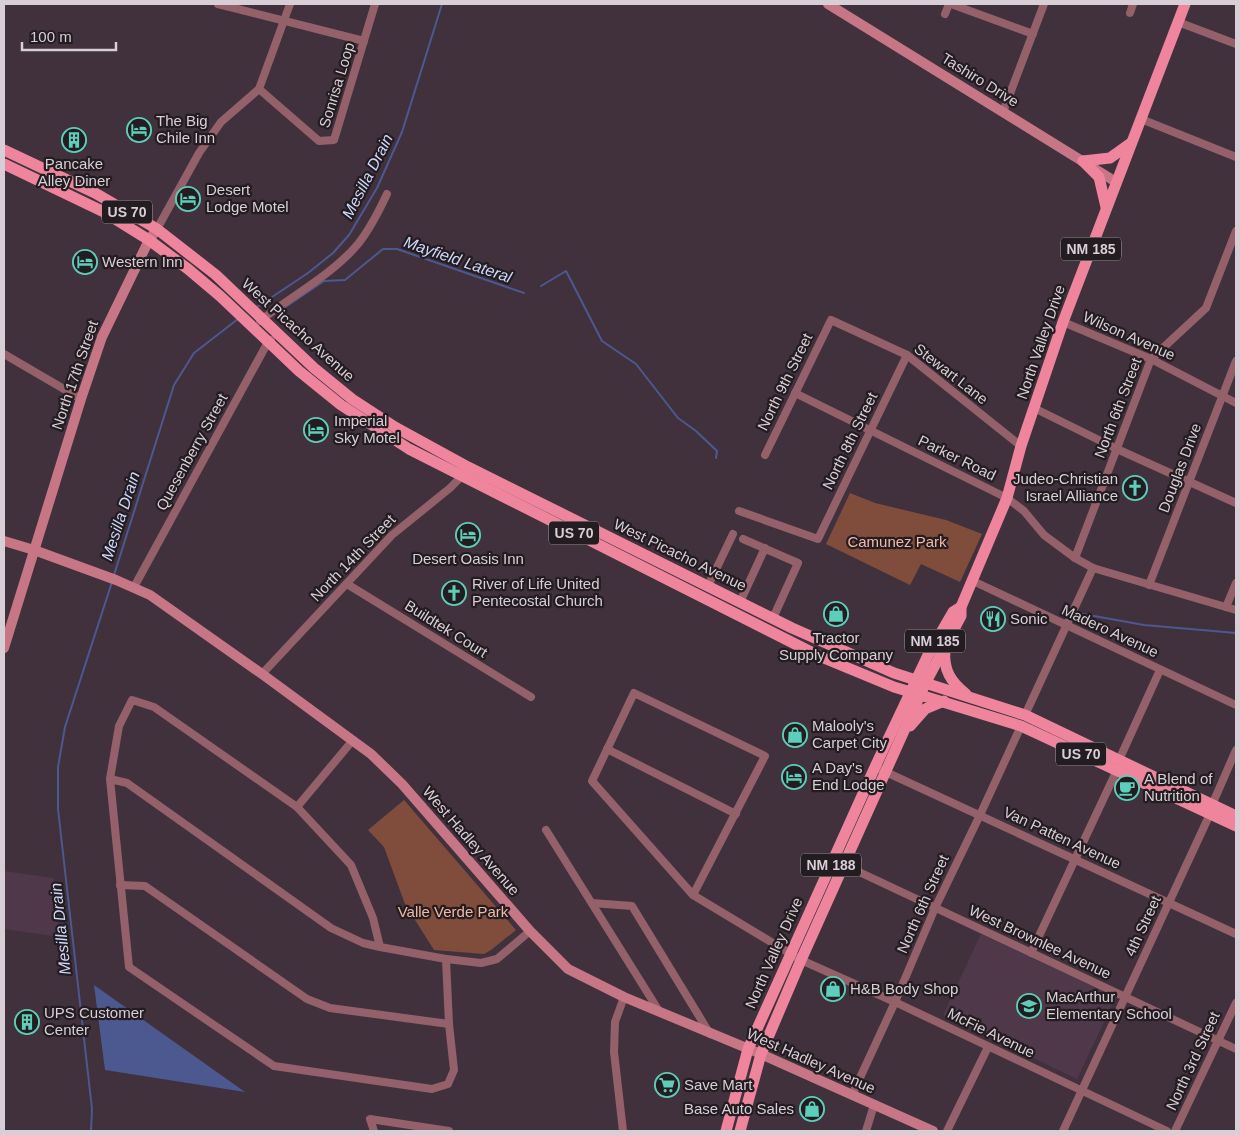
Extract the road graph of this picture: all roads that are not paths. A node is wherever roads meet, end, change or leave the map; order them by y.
1 (218, 4) edge
2 (290, 4) edge
3 (375, 4) edge
4 (828, 4) edge
5 (950, 4) edge
6 (1044, 4) edge
7 (1133, 4) edge
8 (1185, 4) edge
9 (1130, 13) dead end
10 (945, 14) dead end
11 (284, 21) junction
12 (1178, 22) junction
13 (1033, 34) junction
14 (364, 41) junction
15 (1236, 44) edge
16 (259, 88) junction
17 (1003, 112) junction
18 (1141, 119) junction
19 (1132, 142) junction
20 (4, 150) edge
21 (1236, 157) edge
22 (1083, 161) junction
23 (4, 164) edge
24 (1116, 182) junction
25 (387, 194) dead end
26 (1106, 208) junction
27 (157, 229) junction
28 (1236, 231) edge
29 (149, 240) junction
30 (263, 319) junction
31 (830, 320) joint
32 (1063, 322) junction
33 (253, 328) junction
34 (278, 334) junction
35 (268, 342) junction
36 (4, 354) edge
37 (907, 355) junction
38 (1151, 360) junction
39 (1236, 361) edge
40 (795, 393) junction
41 (1222, 396) junction
42 (81, 399) junction
43 (1236, 403) edge
44 (1034, 408) junction
45 (871, 431) junction
46 (1021, 446) junction
47 (1117, 449) junction
48 (765, 455) dead end
49 (468, 467) junction
50 (462, 477) junction
51 (1190, 482) junction
52 (1007, 498) junction
53 (1236, 503) edge
54 (739, 511) dead end
55 (733, 534) dead end
56 (743, 539) dead end
57 (4, 542) edge
58 (765, 548) junction
59 (34, 550) junction
60 (1075, 558) junction
61 (1093, 568) junction
62 (973, 581) junction
63 (1236, 583) edge
64 (347, 584) junction
65 (1149, 585) junction
66 (708, 586) junction
67 (134, 587) junction
68 (740, 602) junction
69 (961, 607) junction
70 (1226, 607) junction
71 (1236, 610) edge
72 (774, 618) junction
73 (1067, 626) junction
74 (945, 647) junction
75 (4, 648) edge
76 (928, 655) junction
77 (1160, 670) junction
78 (894, 673) junction
79 (262, 674) junction
80 (921, 682) junction
81 (894, 687) junction
82 (915, 694) junction
83 (531, 697) dead end
84 (969, 697) junction
85 (944, 701) junction
86 (1236, 705) edge
87 (902, 712) junction
88 (1023, 720) junction
89 (902, 734) junction
90 (353, 740) junction
91 (607, 750) junction
92 (1236, 750) edge
93 (1118, 765) junction
94 (875, 766) junction
95 (887, 772) junction
96 (110, 779) junction
97 (297, 807) junction
98 (1211, 809) junction
99 (736, 814) junction
100 (980, 815) junction
101 (1236, 816) edge
102 (1236, 826) edge
103 (546, 830) dead end
104 (1074, 859) junction
105 (833, 860) junction
106 (845, 865) junction
107 (120, 885) junction
108 (693, 896) junction
109 (592, 903) junction
110 (1168, 903) junction
111 (935, 908) junction
112 (530, 931) junction
113 (1236, 934) edge
114 (380, 947) junction
115 (790, 954) junction
116 (1031, 954) junction
117 (446, 959) junction
118 (802, 960) junction
119 (624, 996) junction
120 (1124, 997) junction
121 (895, 1002) junction
122 (1236, 1003) edge
123 (659, 1011) junction
124 (449, 1024) junction
125 (710, 1034) junction
126 (1218, 1040) junction
127 (988, 1047) junction
128 (748, 1049) junction
129 (1236, 1049) edge
130 (761, 1054) junction
131 (1082, 1091) junction
132 (852, 1095) junction
133 (874, 1105) junction
134 (430, 1130) edge
135 (374, 1131) edge
136 (449, 1131) edge
137 (622, 1131) edge
138 (726, 1131) edge
139 (740, 1131) edge
140 (866, 1131) edge
141 (933, 1131) edge
142 (947, 1131) edge
143 (1063, 1131) edge
144 (1167, 1131) edge
145 (1175, 1131) edge

1 - 11 street
2 - 11 street, North 17th Street
3 - 14 street, Sonrisa Loop
4 - 17 street, Tashiro Drive
5 - 10 street
5 - 13 street
6 - 13 street
7 - 9 street
8 - 12 main road, North Valley Drive / NM 185
11 - 14 street
11 - 16 street, North 17th Street
12 - 15 street
12 - 18 main road, North Valley Drive / NM 185
13 - 17 street
14 - 16 street, Sonrisa Loop
16 - 27 street, North 17th Street
17 - 22 street, Tashiro Drive
18 - 19 main road, North Valley Drive / NM 185
18 - 21 street
19 - 22 main road
19 - 24 main road, North Valley Drive / NM 185
20 - 27 main road, West Picacho Avenue / US 70
22 - 24 street, Tashiro Drive
22 - 26 main road
23 - 29 main road, West Picacho Avenue / US 70
24 - 26 main road, North Valley Drive / NM 185
25 - 30 street
26 - 32 main road, North Valley Drive / NM 185
27 - 29 street, North 17th Street
27 - 30 main road, West Picacho Avenue / US 70
28 - 38 street, North 6th Street
29 - 33 main road, West Picacho Avenue / US 70
29 - 42 street, North 17th Street
30 - 33 street
30 - 34 main road, West Picacho Avenue / US 70
31 - 37 street, Stewart Lane
31 - 40 street, North 9th Street
32 - 38 street, Wilson Avenue
32 - 44 main road, North Valley Drive / NM 185
33 - 35 main road, West Picacho Avenue / US 70
34 - 35 street, Quesenberry Street
34 - 49 main road, West Picacho Avenue / US 70
35 - 50 main road, West Picacho Avenue / US 70
35 - 67 street, Quesenberry Street
36 - 42 street
37 - 45 street, North 8th Street
37 - 46 street, Stewart Lane
38 - 41 street, Wilson Avenue
38 - 47 street, North 6th Street
39 - 41 street, Douglas Drive
40 - 45 street, Parker Road
40 - 48 street, North 9th Street
41 - 43 street, Wilson Avenue
41 - 51 street, Douglas Drive
42 - 59 street, North 17th Street
44 - 46 main road, North Valley Drive / NM 185
44 - 47 street
45 - 52 street, Parker Road
45 - 54 street, North 8th Street
46 - 52 main road, North Valley Drive / NM 185
47 - 51 street
47 - 60 street, North 6th Street
49 - 50 street, North 14th Street
49 - 66 main road, West Picacho Avenue / US 70
50 - 64 street, North 14th Street
50 - 81 main road, West Picacho Avenue / US 70
51 - 53 street
51 - 65 street, Douglas Drive
52 - 60 street, Parker Road
52 - 62 main road, North Valley Drive / NM 185
55 - 66 street
56 - 58 street
57 - 59 street, West Hadley Avenue
58 - 68 street
58 - 72 street
59 - 67 street, West Hadley Avenue
59 - 75 street, North 17th Street
60 - 61 street, Parker Road
61 - 65 street, Parker Road
61 - 73 street, North 6th Street
62 - 69 main road, North Valley Drive / NM 185
62 - 73 street, Madero Avenue
63 - 70 street
64 - 79 street, North 14th Street
64 - 83 street, Buildtek Court
65 - 70 street, Parker Road
66 - 68 main road, West Picacho Avenue / US 70
67 - 79 street, West Hadley Avenue
68 - 72 main road, West Picacho Avenue / US 70
69 - 74 main road, North Valley Drive / NM 185
69 - 76 main road, North Valley Drive / NM 185
70 - 71 street, Parker Road
72 - 78 main road, West Picacho Avenue / US 70
73 - 77 street, Madero Avenue
73 - 88 street, North 6th Street
74 - 80 main road, North Valley Drive / NM 185
74 - 84 main road
76 - 78 main road
76 - 80 main road, North Valley Drive / NM 185
77 - 86 street, Madero Avenue
77 - 93 street
78 - 80 main road, West Picacho Avenue / US 70
79 - 90 street, West Hadley Avenue
80 - 82 main road, North Valley Drive / NM 185
80 - 84 main road, West Picacho Avenue / US 70
81 - 82 main road, West Picacho Avenue / US 70
81 - 87 main road
82 - 85 main road, West Picacho Avenue / US 70
82 - 87 main road, North Valley Drive / NM 188
82 - 89 main road, North Valley Drive / NM 188
84 - 88 main road, West Picacho Avenue / US 70
85 - 88 main road, West Picacho Avenue / US 70
85 - 89 main road
87 - 94 main road, North Valley Drive / NM 188
88 - 93 main road, West Picacho Avenue / US 70
88 - 100 street, North 6th Street
89 - 95 main road, North Valley Drive / NM 188
90 - 97 street
90 - 112 street, West Hadley Avenue
91 - 99 street
91 - 99 street
91 - 108 street, McFie Avenue
92 - 98 street, 4th Street
93 - 98 main road, West Picacho Avenue / US 70
93 - 104 street
94 - 95 street, Van Patten Avenue
94 - 105 main road, North Valley Drive / NM 188
95 - 100 street, Van Patten Avenue
95 - 106 main road, North Valley Drive / NM 188
96 - 97 street
96 - 107 street
96 - 114 street
97 - 114 street
98 - 101 main road, West Picacho Avenue / US 70
98 - 102 main road, West Picacho Avenue / US 70
98 - 110 street, 4th Street
99 - 108 street
100 - 104 street, Van Patten Avenue
100 - 111 street, North 6th Street
103 - 109 street
104 - 110 street, Van Patten Avenue
104 - 116 street
105 - 106 street, West Brownlee Avenue
105 - 115 main road, North Valley Drive / NM 188
106 - 111 street, West Brownlee Avenue
106 - 118 main road, North Valley Drive / NM 188
107 - 124 street
107 - 124 street
108 - 115 street, McFie Avenue
109 - 123 street
109 - 125 street
110 - 113 street, Van Patten Avenue
110 - 120 street, 4th Street
111 - 116 street, West Brownlee Avenue
111 - 121 street, North 6th Street
112 - 117 street
112 - 119 street, West Hadley Avenue
114 - 117 street
115 - 118 street, McFie Avenue
115 - 128 main road, North Valley Drive / NM 188
116 - 120 street, West Brownlee Avenue
117 - 124 street
118 - 121 street, McFie Avenue
118 - 130 main road, North Valley Drive / NM 188
119 - 123 street, West Hadley Avenue
119 - 137 street
120 - 126 street, West Brownlee Avenue
120 - 131 street, 4th Street
121 - 127 street, McFie Avenue
121 - 132 street, North 6th Street
122 - 126 street, North 3rd Street
123 - 125 street, West Hadley Avenue
125 - 128 street, West Hadley Avenue
126 - 129 street, West Brownlee Avenue
126 - 145 street, North 3rd Street
127 - 131 street, McFie Avenue
127 - 142 street
128 - 130 street, West Hadley Avenue
128 - 138 main road, North Valley Drive / NM 188
130 - 132 street, West Hadley Avenue
130 - 139 main road, North Valley Drive / NM 188
131 - 143 street, 4th Street
131 - 144 street, McFie Avenue
132 - 133 street, West Hadley Avenue
133 - 140 street
133 - 141 street, West Hadley Avenue
134 - 135 street
134 - 136 street

